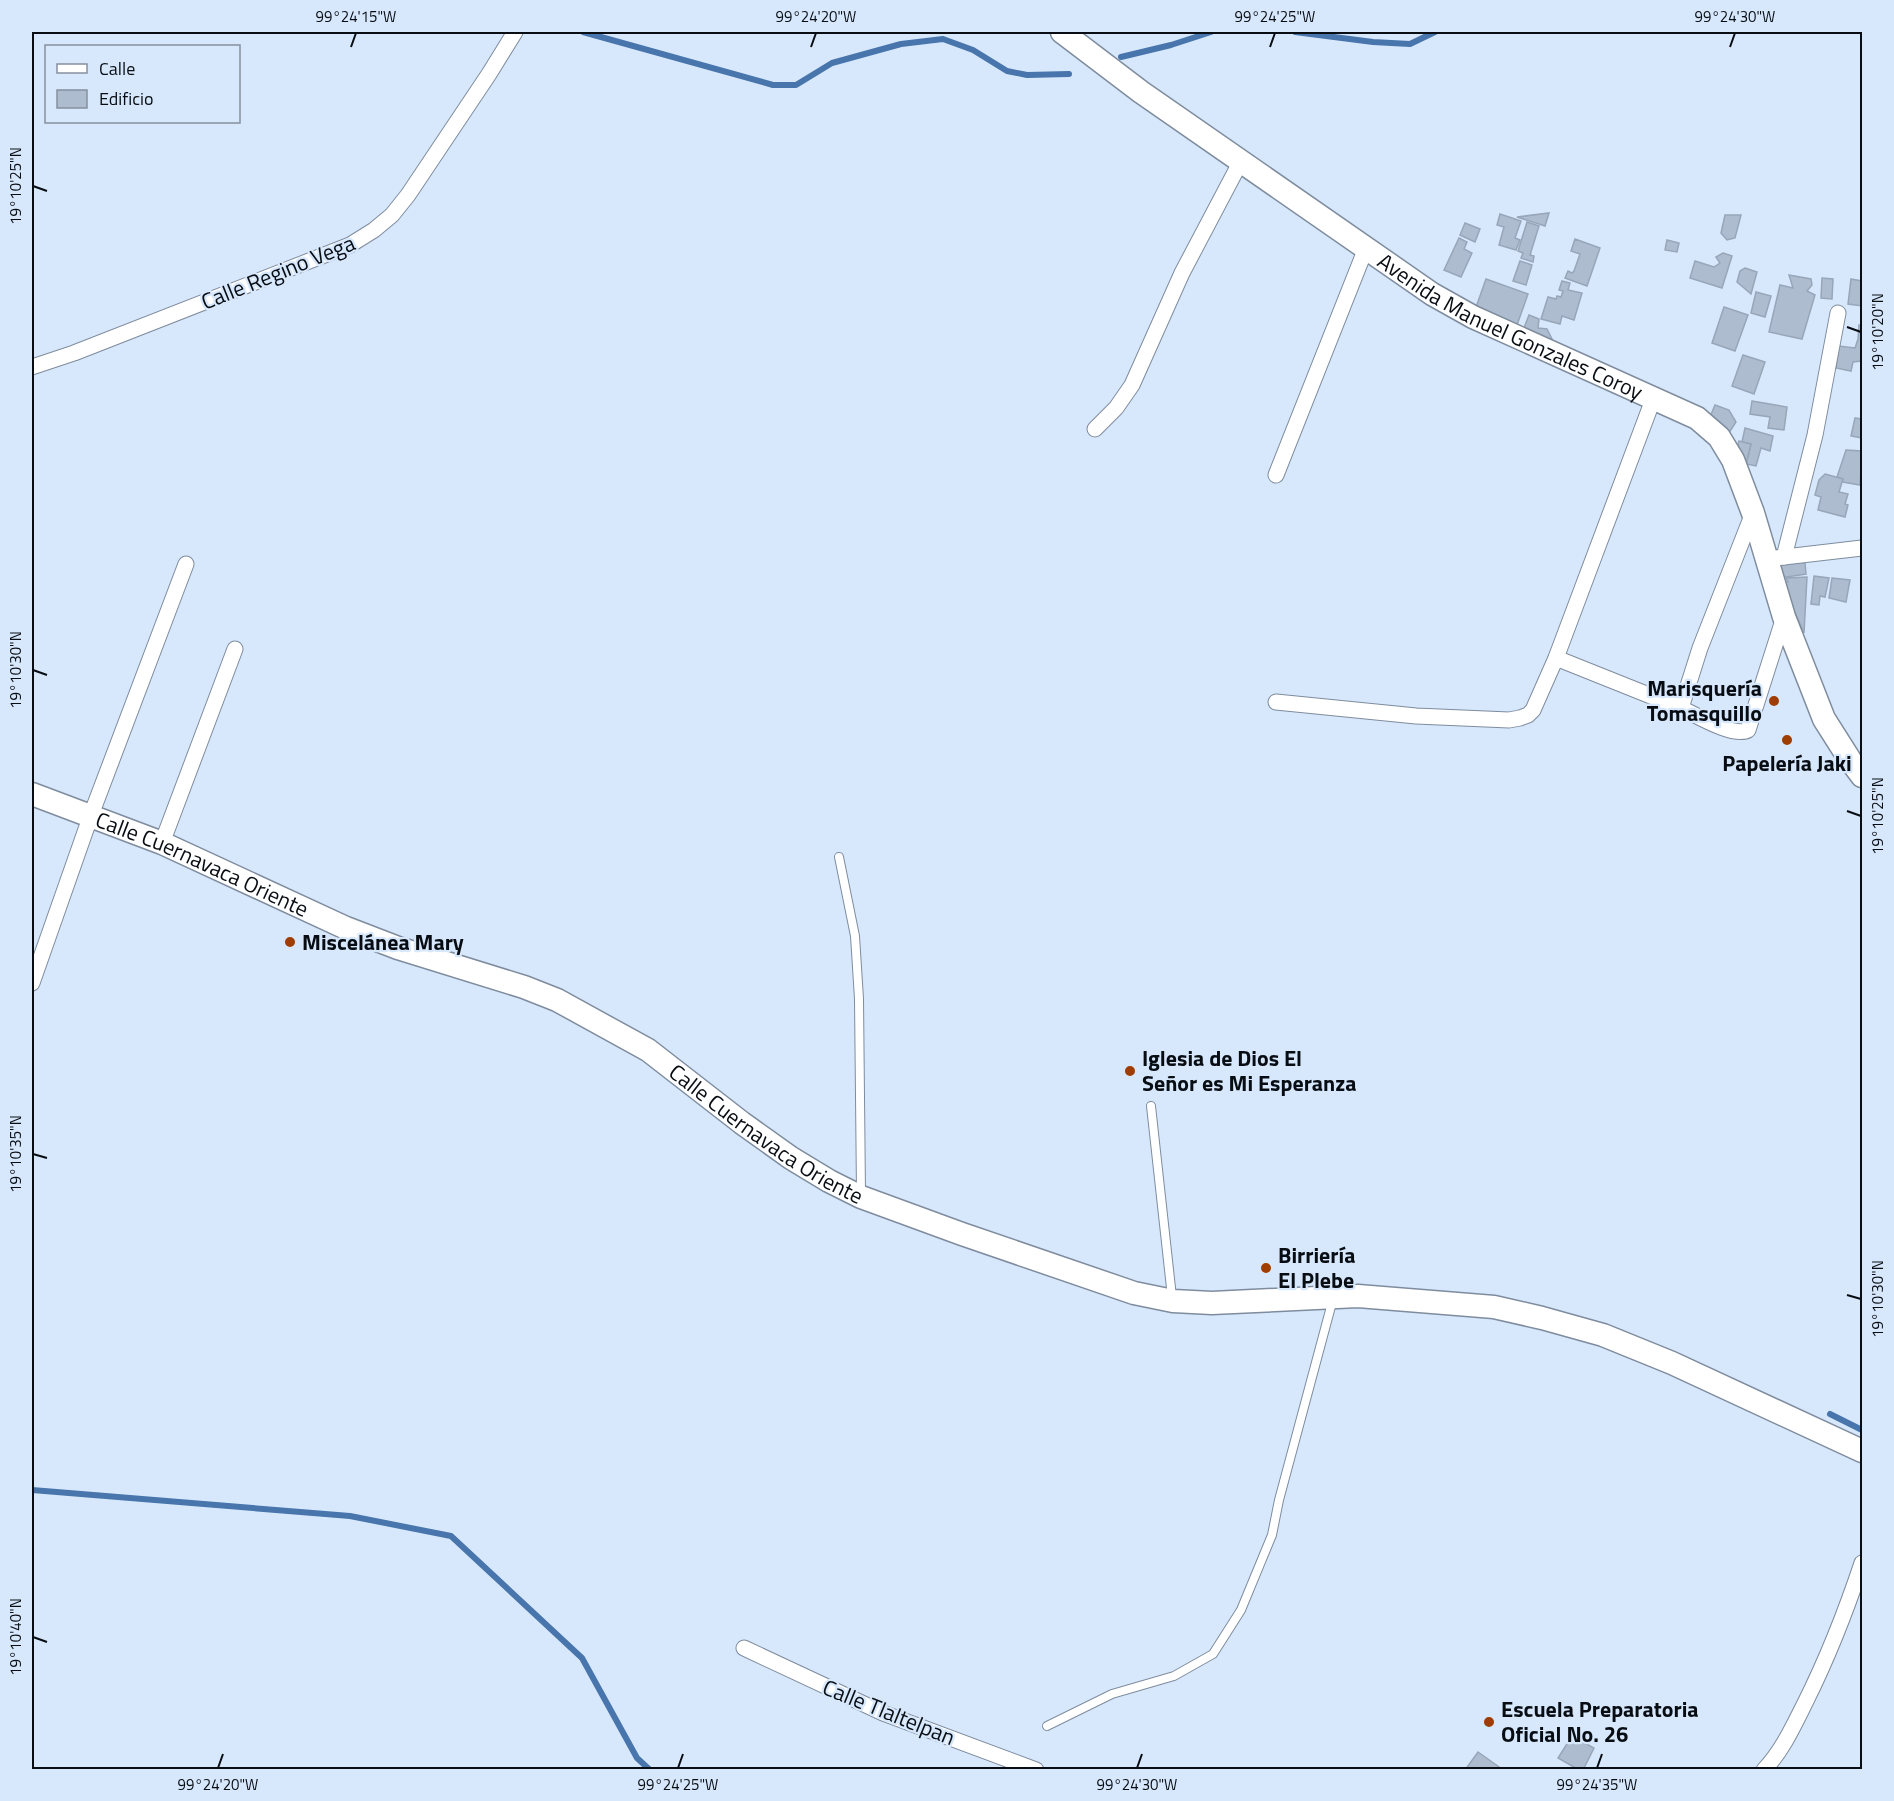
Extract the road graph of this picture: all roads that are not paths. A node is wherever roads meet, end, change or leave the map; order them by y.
1 (515, 32) edge
2 (1062, 32) edge
3 (1241, 160) junction
4 (1366, 248) junction
5 (1838, 314) dead end
6 (32, 367) edge
7 (1654, 397) junction
8 (1095, 429) dead end
9 (1276, 475) dead end
10 (1753, 513) junction
11 (1863, 548) edge
12 (1775, 559) junction
13 (186, 564) dead end
14 (1784, 617) junction
15 (235, 649) dead end
16 (1556, 658) junction
17 (1276, 702) dead end
18 (1681, 708) junction
19 (1863, 776) edge
20 (32, 794) edge
21 (90, 815) junction
22 (162, 843) junction
23 (839, 857) dead end
24 (32, 983) edge
25 (1151, 1106) dead end
26 (861, 1197) junction
27 (1334, 1298) junction
28 (1173, 1301) junction
29 (1863, 1450) edge
30 (1863, 1563) edge
31 (744, 1648) dead end
32 (1047, 1726) dead end
33 (1036, 1770) edge
34 (1764, 1770) edge

1 - 6 street, Calle Regino Vega
2 - 3 main road, Avenida Manuel Gonzales Coroy
3 - 4 main road, Avenida Manuel Gonzales Coroy
3 - 8 street
4 - 7 main road, Avenida Manuel Gonzales Coroy
4 - 9 street
5 - 12 street
7 - 10 main road, Avenida Manuel Gonzales Coroy
7 - 16 street
10 - 12 main road, Avenida Manuel Gonzales Coroy
10 - 18 street
11 - 12 street
12 - 14 main road, Avenida Manuel Gonzales Coroy
13 - 21 street
14 - 18 street
14 - 19 main road, Avenida Manuel Gonzales Coroy
15 - 22 street
16 - 17 street
16 - 18 street
20 - 21 main road, Calle Cuernavaca Oriente
21 - 22 main road, Calle Cuernavaca Oriente
21 - 24 street
22 - 26 main road, Calle Cuernavaca Oriente
23 - 26 lane
25 - 28 lane
26 - 28 main road, Calle Cuernavaca Oriente
27 - 28 main road, Calle Cuernavaca Oriente
27 - 29 main road, Calle Cuernavaca Oriente
27 - 32 lane
30 - 34 street
31 - 33 street, Calle Tlaltelpan

